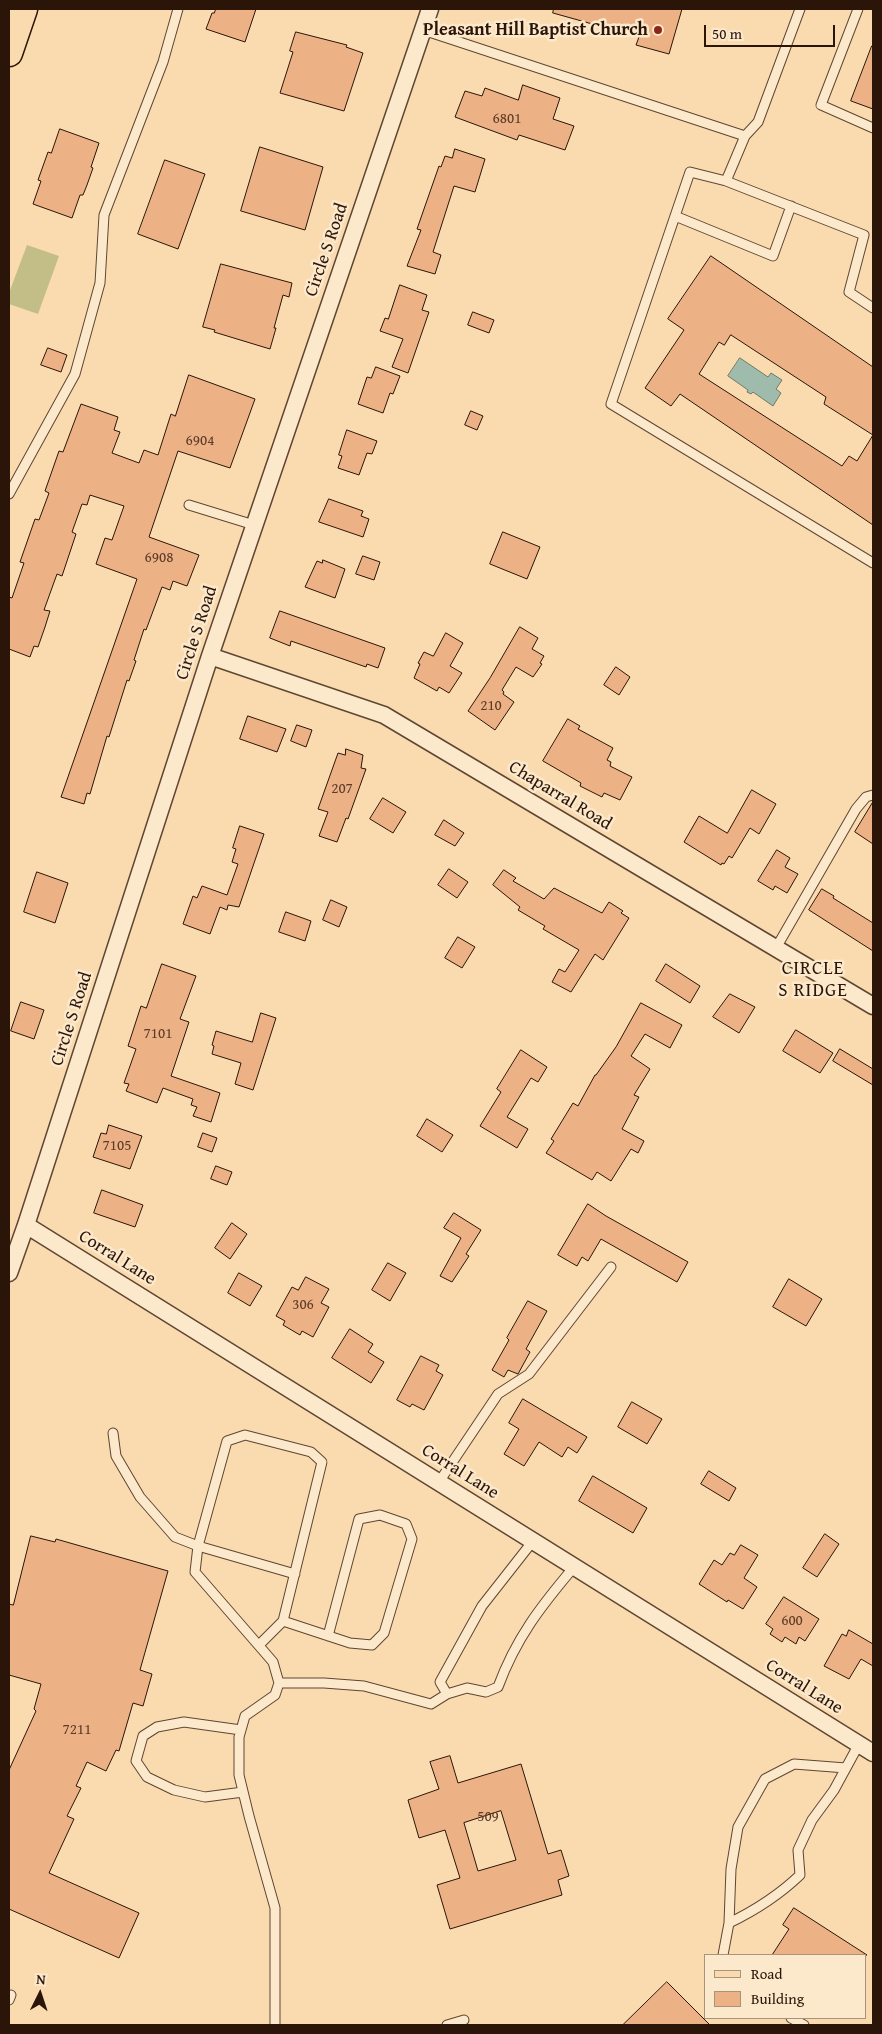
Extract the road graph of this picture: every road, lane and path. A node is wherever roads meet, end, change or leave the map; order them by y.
1 (24, 9) edge
2 (178, 9) edge
3 (430, 9) edge
4 (800, 9) edge
5 (858, 9) edge
6 (423, 30) junction
7 (9, 53) edge
8 (873, 128) edge
9 (745, 136) junction
10 (726, 181) junction
11 (791, 206) junction
12 (675, 216) junction
13 (873, 308) edge
14 (9, 494) edge
15 (189, 505) dead end
16 (254, 526) junction
17 (873, 563) edge
18 (210, 656) junction
19 (873, 795) edge
20 (776, 948) junction
21 (873, 1006) edge
22 (26, 1225) junction
23 (611, 1267) dead end
24 (9, 1273) edge
25 (113, 1433) dead end
26 (439, 1482) junction
27 (533, 1541) junction
28 (198, 1546) junction
29 (574, 1567) junction
30 (295, 1574) junction
31 (283, 1621) junction
32 (328, 1636) junction
33 (259, 1646) junction
34 (279, 1683) junction
35 (447, 1694) junction
36 (241, 1730) junction
37 (859, 1744) junction
38 (873, 1754) edge
39 (846, 1768) junction
40 (243, 1792) junction
41 (728, 1923) junction
42 (723, 1954) edge
43 (464, 2020) dead end
44 (275, 2025) edge
45 (447, 2025) edge

1 - 7 main road
2 - 14 lane
3 - 6 street, Circle S Road
4 - 9 lane
5 - 8 lane
6 - 9 lane
6 - 16 street, Circle S Road
9 - 10 lane
10 - 11 lane
10 - 12 lane
11 - 12 lane
11 - 13 lane
12 - 17 lane
15 - 16 lane
16 - 18 street, Circle S Road
18 - 20 street, Chaparral Road
18 - 22 street, Circle S Road
19 - 20 lane
20 - 21 street, Chaparral Road
22 - 24 street, Circle S Road
22 - 26 street, Corral Lane
23 - 26 lane
25 - 28 lane
26 - 27 street, Corral Lane
27 - 29 street, Corral Lane
27 - 35 lane
28 - 30 lane
28 - 30 lane
28 - 33 lane
29 - 35 lane
29 - 37 street, Corral Lane
30 - 31 lane
31 - 32 lane
31 - 33 lane
32 - 32 lane
33 - 34 lane
34 - 35 lane
34 - 36 lane
36 - 40 lane
36 - 40 lane
37 - 38 street, Corral Lane
37 - 39 lane
39 - 41 lane
39 - 41 lane
40 - 44 lane
41 - 42 lane
43 - 45 lane

